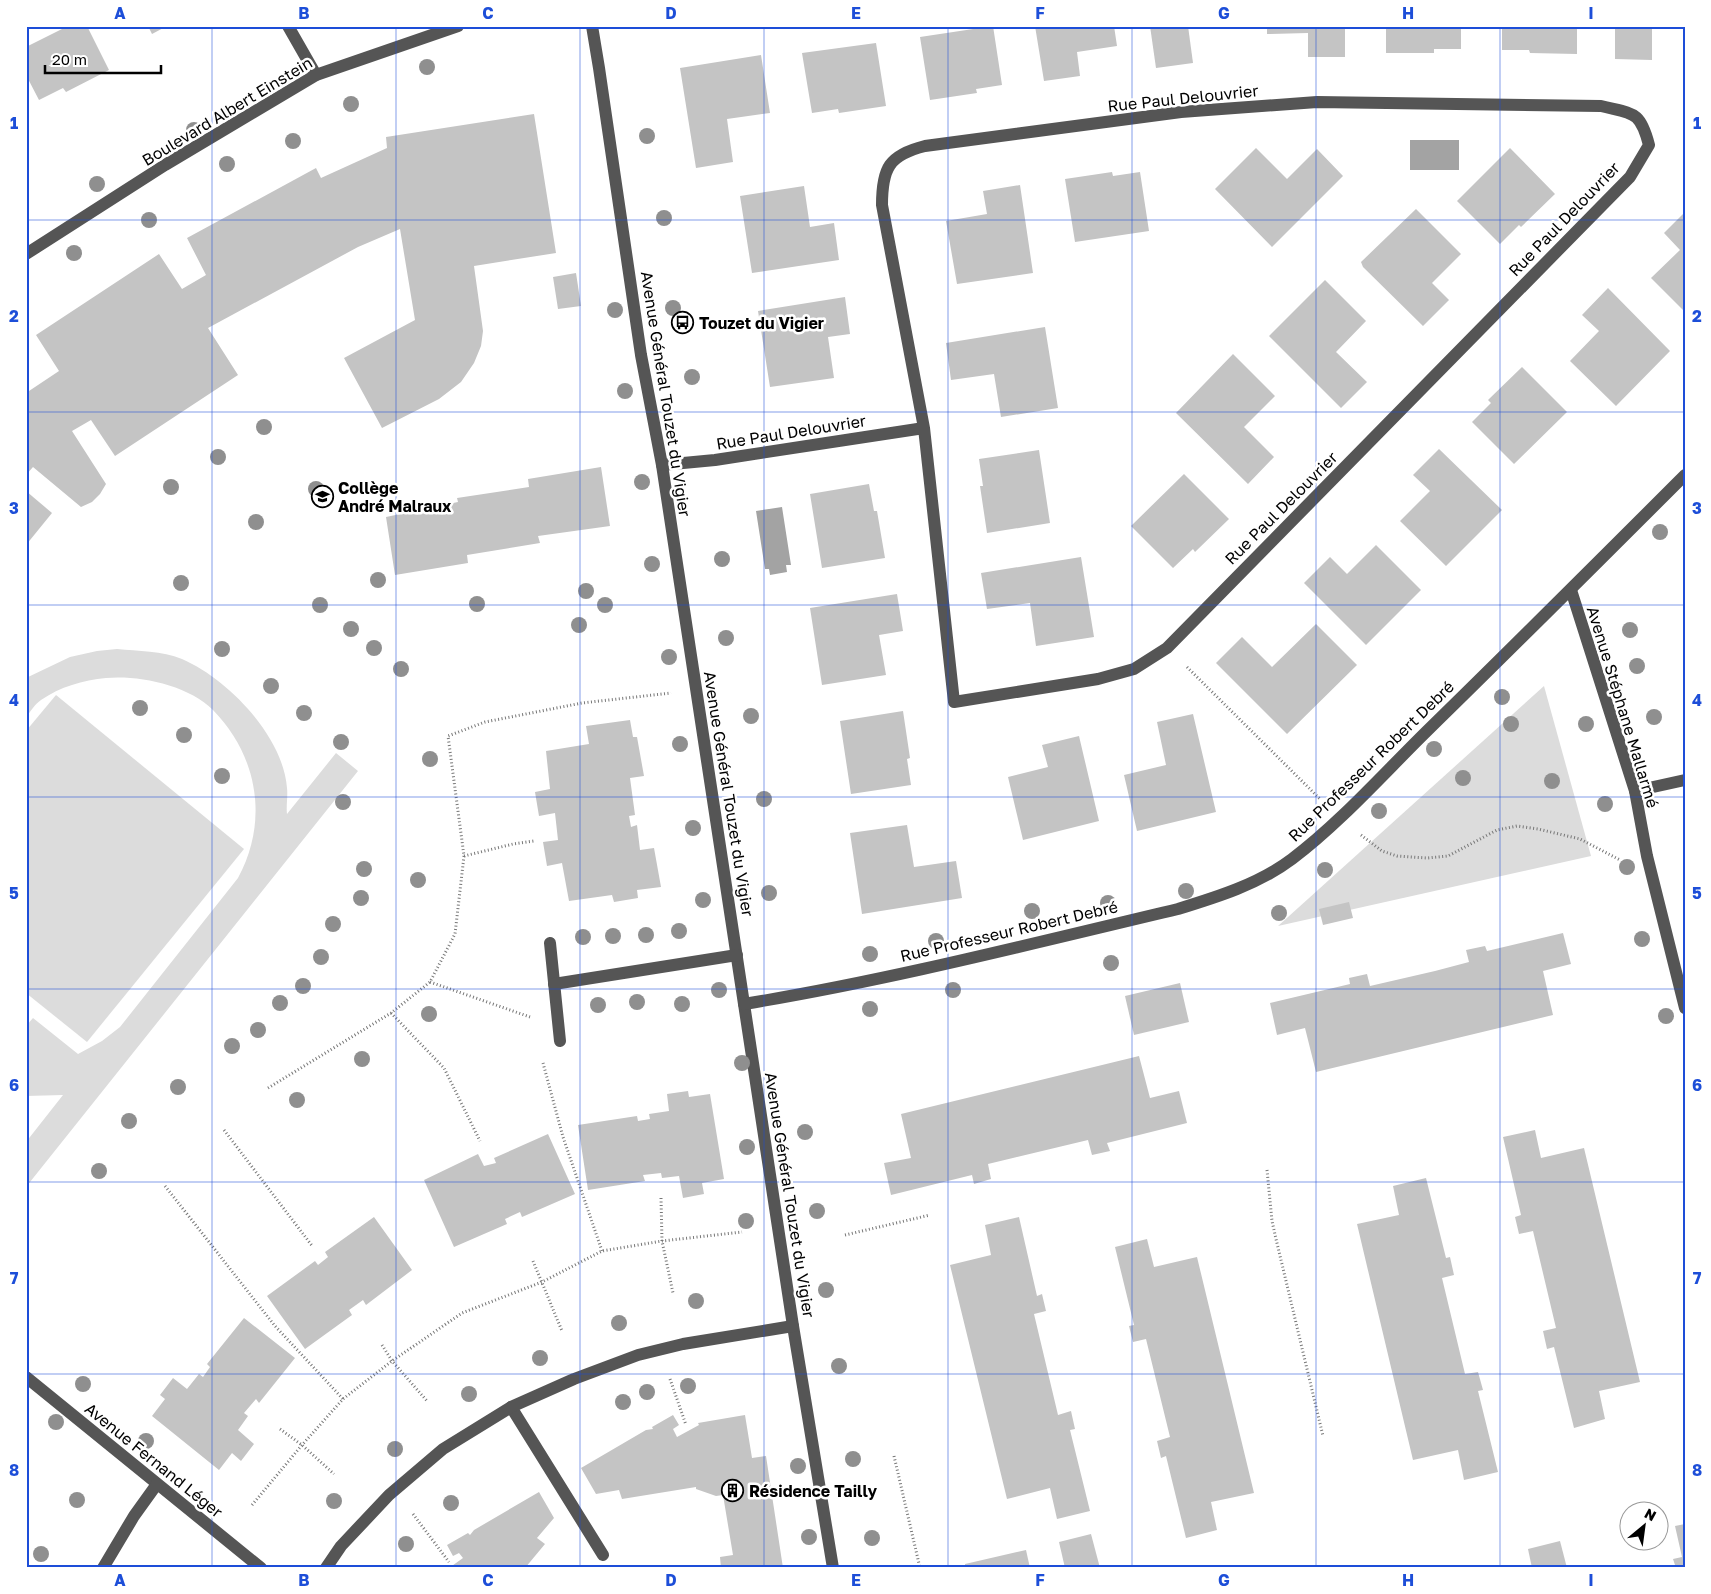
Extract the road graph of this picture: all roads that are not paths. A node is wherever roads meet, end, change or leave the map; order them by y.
1 (288, 26) edge
2 (458, 26) edge
3 (592, 26) edge
4 (316, 75) junction
5 (26, 254) edge
6 (924, 428) junction
7 (662, 465) junction
8 (1685, 475) edge
9 (1571, 590) junction
10 (1685, 780) edge
11 (1635, 792) junction
12 (550, 943) dead end
13 (737, 955) junction
14 (554, 984) junction
15 (1682, 988) edge
16 (744, 1004) junction
17 (1685, 1008) edge
18 (560, 1041) dead end
19 (793, 1326) junction
20 (26, 1378) edge
21 (511, 1407) junction
22 (157, 1484) junction
23 (603, 1555) dead end
24 (102, 1568) edge
25 (261, 1568) edge
26 (326, 1568) edge
27 (833, 1568) edge

1 - 4 street
2 - 4 street, Boulevard Albert Einstein
3 - 7 street, Avenue Général Touzet du Vigier
4 - 5 street, Boulevard Albert Einstein
6 - 6 street, Rue Paul Delouvrier
6 - 7 street, Rue Paul Delouvrier
7 - 13 street, Avenue Général Touzet du Vigier
8 - 9 street, Rue Professeur Robert Debré
9 - 11 street, Avenue Stéphane Mallarmé
9 - 16 street, Rue Professeur Robert Debré
10 - 11 street
11 - 15 street, Avenue Stéphane Mallarmé
12 - 14 street
13 - 14 street
13 - 16 street, Avenue Général Touzet du Vigier
14 - 18 street
15 - 17 street, Avenue Stéphane Mallarmé
16 - 19 street, Avenue Général Touzet du Vigier
19 - 21 street
19 - 27 street, Avenue Général Touzet du Vigier
20 - 22 street, Avenue Fernand Léger
21 - 23 street
21 - 26 street
22 - 24 street
22 - 25 street, Avenue Fernand Léger

